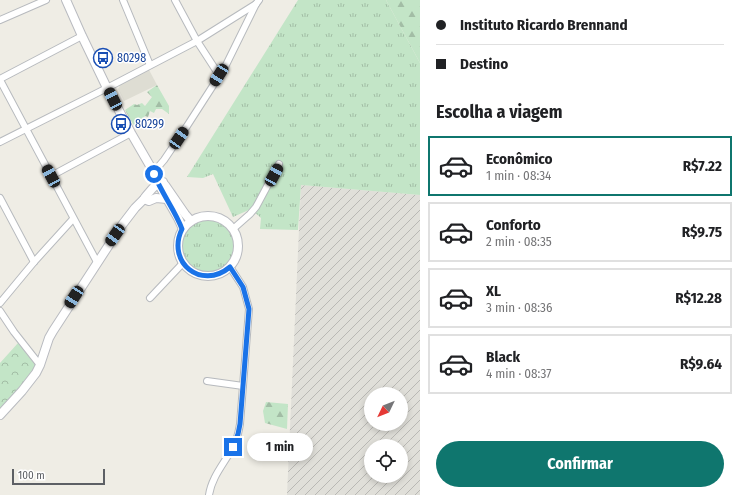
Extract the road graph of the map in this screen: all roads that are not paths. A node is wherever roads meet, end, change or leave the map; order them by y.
1 (46, 0) edge
2 (66, 0) edge
3 (123, 0) edge
4 (176, 0) edge
5 (258, 2) edge
6 (0, 20) edge
7 (82, 36) junction
8 (196, 41) junction
9 (150, 65) junction
10 (219, 75) junction
11 (0, 79) edge
12 (107, 88) junction
13 (25, 129) junction
14 (131, 133) junction
15 (0, 142) edge
16 (280, 164) dead end
17 (153, 171) junction
18 (51, 176) junction
19 (160, 183) junction
20 (0, 198) edge
21 (144, 199) junction
22 (167, 199) junction
23 (74, 219) junction
24 (191, 221) junction
25 (182, 229) junction
26 (233, 229) junction
27 (34, 262) junction
28 (97, 262) junction
29 (183, 263) junction
30 (230, 267) junction
31 (150, 298) dead end
32 (0, 303) edge
33 (0, 311) edge
34 (40, 365) junction
35 (208, 381) dead end
36 (243, 386) junction
37 (0, 416) edge
38 (209, 495) edge

1 - 6 street
2 - 7 main road
3 - 9 street
4 - 8 street
5 - 8 street
5 - 10 street
7 - 11 street
7 - 12 main road
8 - 9 street
8 - 10 street
9 - 12 street
10 - 17 street
11 - 13 street
12 - 13 street
12 - 14 main road
13 - 15 street
13 - 18 street
14 - 17 main road
14 - 18 street
16 - 26 street
17 - 19 main road
18 - 23 street
19 - 21 main road
19 - 22 main road
19 - 24 main road
20 - 27 street
21 - 22 main road
21 - 28 main road
22 - 25 main road
23 - 27 street
23 - 28 street
24 - 25 main road
24 - 26 main road
25 - 29 main road
26 - 30 main road
27 - 32 street
28 - 34 main road
29 - 30 main road
29 - 31 street
30 - 36 street
33 - 34 street
34 - 37 main road
35 - 36 street
36 - 38 street

